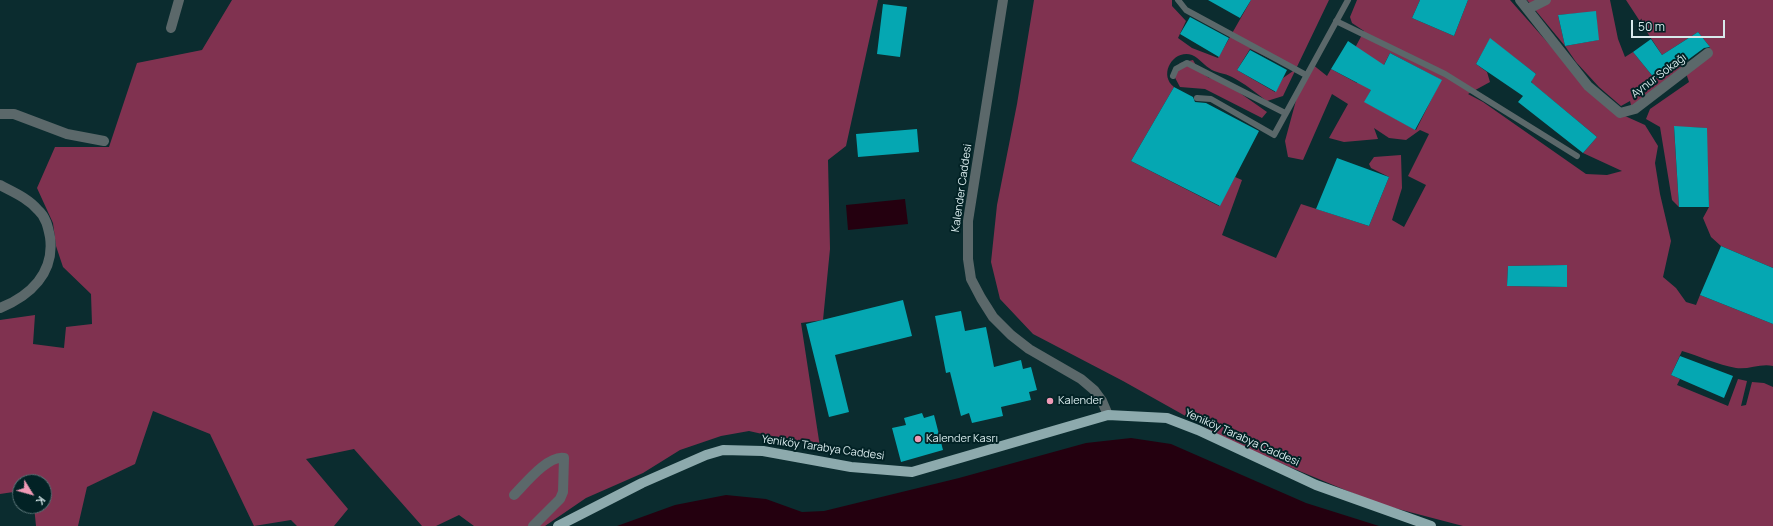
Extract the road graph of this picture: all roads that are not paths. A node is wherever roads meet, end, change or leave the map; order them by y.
1 (179, 0) edge
2 (1002, 0) edge
3 (1178, 0) edge
4 (1348, 0) edge
5 (1520, 0) edge
6 (1546, 0) edge
7 (1528, 9) junction
8 (1336, 21) junction
9 (171, 28) dead end
10 (1708, 53) dead end
11 (1306, 75) junction
12 (1173, 76) dead end
13 (1197, 98) dead end
14 (0, 114) edge
15 (1285, 114) junction
16 (104, 140) dead end
17 (1577, 156) dead end
18 (0, 185) edge
19 (0, 308) edge
20 (1108, 415) junction
21 (514, 495) dead end
22 (533, 526) edge
23 (558, 526) edge
24 (1431, 526) edge

1 - 9 street
2 - 20 street, Kalender Caddesi
3 - 11 lane
4 - 8 lane
5 - 7 street
6 - 7 street
7 - 10 street, Aynur Sokağı
8 - 11 lane
8 - 17 lane
11 - 15 lane
12 - 15 lane
13 - 15 lane
14 - 16 street
18 - 19 street
20 - 23 main road, Yeniköy Tarabya Caddesi
20 - 24 main road, Yeniköy Tarabya Caddesi
21 - 22 street

